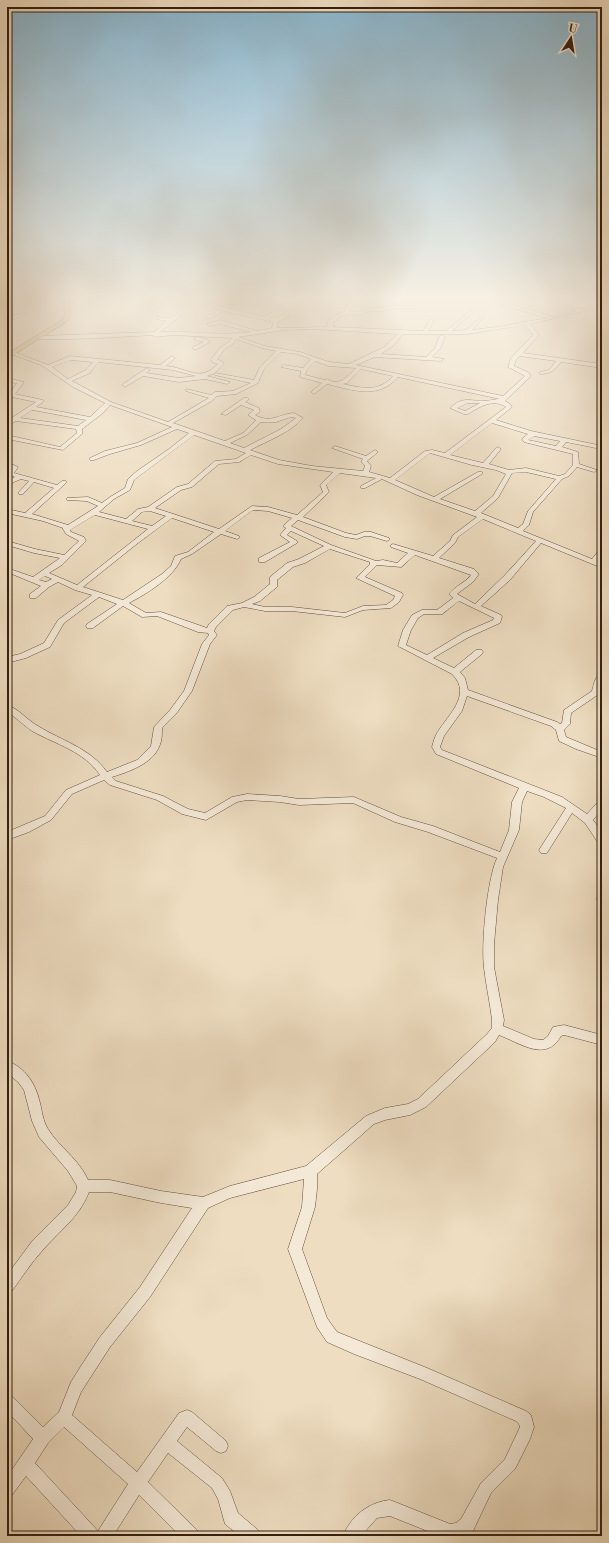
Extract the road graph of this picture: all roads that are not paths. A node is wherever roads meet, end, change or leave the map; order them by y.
1 (53, 371) edge
2 (87, 371) edge
3 (147, 371) edge
4 (184, 371) edge
5 (261, 371) edge
6 (304, 371) edge
7 (356, 371) edge
8 (376, 371) edge
9 (521, 371) edge
10 (551, 371) edge
11 (542, 372) dead end
12 (212, 373) joint
13 (143, 374) junction
14 (396, 376) junction
15 (7, 380) edge
16 (67, 381) junction
17 (327, 381) junction
18 (227, 382) dead end
19 (256, 382) junction
20 (336, 384) junction
21 (125, 385) dead end
22 (188, 390) dead end
23 (314, 392) dead end
24 (234, 393) junction
25 (9, 394) edge
26 (213, 397) junction
27 (502, 399) junction
28 (109, 403) junction
29 (241, 403) junction
30 (485, 403) dead end
31 (33, 408) junction
32 (54, 412) junction
33 (224, 414) dead end
34 (17, 419) junction
35 (91, 419) junction
36 (260, 420) junction
37 (490, 420) junction
38 (43, 422) junction
39 (7, 424) edge
40 (168, 424) junction
41 (176, 427) junction
42 (79, 428) junction
43 (192, 433) junction
44 (534, 433) junction
45 (7, 437) edge
46 (564, 440) junction
47 (224, 444) junction
48 (596, 446) dead end
49 (335, 448) dead end
50 (558, 448) junction
51 (498, 449) dead end
52 (247, 452) junction
53 (375, 452) dead end
54 (445, 455) junction
55 (366, 458) junction
56 (92, 459) dead end
57 (7, 464) edge
58 (576, 465) junction
59 (485, 466) junction
60 (594, 470) dead end
61 (338, 471) junction
62 (480, 472) dead end
63 (508, 472) junction
64 (365, 473) junction
65 (20, 476) junction
66 (382, 477) junction
67 (560, 478) junction
68 (33, 480) junction
69 (391, 480) junction
70 (64, 482) dead end
71 (7, 483) edge
72 (58, 487) junction
73 (363, 487) dead end
74 (21, 493) dead end
75 (69, 499) dead end
76 (435, 499) junction
77 (103, 506) junction
78 (150, 509) junction
79 (7, 511) edge
80 (94, 513) junction
81 (27, 515) junction
82 (479, 515) junction
83 (171, 516) junction
84 (297, 517) junction
85 (128, 521) junction
86 (68, 527) junction
87 (152, 528) junction
88 (290, 529) junction
89 (218, 531) junction
90 (519, 532) junction
91 (237, 537) dead end
92 (387, 539) dead end
93 (540, 540) junction
94 (7, 543) edge
95 (329, 546) junction
96 (393, 546) dead end
97 (602, 550) edge
98 (413, 553) junction
99 (66, 557) junction
100 (434, 559) junction
101 (262, 560) dead end
102 (593, 562) junction
103 (374, 563) junction
104 (602, 566) edge
105 (7, 570) edge
106 (44, 573) junction
107 (57, 578) junction
108 (34, 580) junction
109 (46, 585) junction
110 (78, 588) junction
111 (98, 594) junction
112 (33, 596) dead end
113 (458, 598) junction
114 (124, 602) junction
115 (244, 605) junction
116 (476, 607) junction
117 (90, 626) dead end
118 (210, 631) junction
119 (479, 652) dead end
120 (428, 658) junction
121 (7, 660) edge
122 (455, 672) junction
123 (602, 676) edge
124 (464, 692) junction
125 (7, 708) edge
126 (560, 729) junction
127 (602, 755) edge
128 (105, 776) junction
129 (524, 787) junction
130 (602, 803) edge
131 (571, 807) junction
132 (588, 819) junction
133 (7, 836) edge
134 (602, 841) edge
135 (544, 850) dead end
136 (501, 856) junction
137 (498, 1029) junction
138 (602, 1040) edge
139 (7, 1066) edge
140 (310, 1171) junction
141 (83, 1186) junction
142 (203, 1203) junction
143 (7, 1286) edge
144 (7, 1401) edge
145 (64, 1417) junction
146 (43, 1438) junction
147 (167, 1442) junction
148 (221, 1446) dead end
149 (26, 1464) junction
150 (138, 1483) junction
151 (8, 1488) edge
152 (92, 1536) edge
153 (104, 1536) edge
154 (191, 1536) edge
155 (252, 1536) edge
156 (351, 1536) edge

1 - 16 street
2 - 16 street
3 - 13 street
4 - 12 street
5 - 19 street
6 - 17 street
7 - 20 street
8 - 14 street
9 - 27 street
10 - 11 street
12 - 19 street
13 - 18 street
13 - 21 street
14 - 20 street
14 - 27 street
15 - 25 street
16 - 28 street
17 - 20 street
17 - 23 street
19 - 24 street
22 - 26 street
24 - 26 street
24 - 29 street
25 - 31 street
26 - 40 street
27 - 30 street
27 - 37 street
28 - 35 street
28 - 40 street
29 - 33 street
29 - 36 street
31 - 32 street
31 - 34 street
32 - 35 street
32 - 38 street
34 - 38 street
34 - 39 street
35 - 42 street
36 - 47 street
36 - 52 street
37 - 44 street
37 - 54 street
38 - 42 street
40 - 41 street
41 - 43 street
41 - 56 street
42 - 45 street
43 - 47 street
43 - 77 street
44 - 46 street
44 - 50 street
46 - 48 street
46 - 50 street
47 - 52 street
49 - 55 street
50 - 58 street
51 - 59 street
52 - 61 street
52 - 78 street
53 - 55 street
54 - 59 street
54 - 69 street
55 - 64 street
57 - 65 street
58 - 60 street
58 - 67 street
59 - 63 street
61 - 64 street
61 - 84 street
62 - 76 street
63 - 67 street
63 - 82 street
64 - 66 street
65 - 68 street
65 - 71 street
66 - 69 street
66 - 73 street
67 - 90 street
68 - 72 street
68 - 74 street
69 - 76 street
70 - 72 street
72 - 81 street
75 - 77 street
76 - 82 street
77 - 80 street
78 - 83 street
78 - 85 street
79 - 81 street
80 - 85 street
80 - 86 street
81 - 86 street
82 - 90 street
82 - 100 street
83 - 87 street
83 - 89 street
84 - 88 street
84 - 89 street
84 - 92 street
85 - 87 street
86 - 99 street
87 - 110 street
88 - 95 street
88 - 101 street
89 - 91 street
89 - 114 street
90 - 93 street
93 - 102 street
93 - 116 street
94 - 99 street
95 - 103 street
95 - 115 street
96 - 98 street
97 - 102 street
98 - 100 street
98 - 103 street
99 - 106 street
100 - 113 street
102 - 104 street
103 - 115 street
105 - 108 street
106 - 107 street
106 - 108 street
107 - 109 street
107 - 110 street
108 - 109 street
109 - 112 street
110 - 111 street
111 - 114 street
111 - 121 street
113 - 116 street
113 - 120 street
114 - 117 street
114 - 118 street
115 - 118 street
116 - 120 street
118 - 128 street
119 - 122 street
120 - 122 street
122 - 124 street
123 - 126 street
124 - 126 street
124 - 129 street
125 - 128 street
126 - 127 street
128 - 133 street
128 - 136 street
129 - 131 street
129 - 136 street
130 - 132 street
131 - 132 street
131 - 135 street
132 - 134 street
136 - 137 street
137 - 138 street
137 - 140 street
139 - 141 street
140 - 142 street
140 - 156 street
141 - 142 street
141 - 143 street
142 - 145 street
144 - 146 street
145 - 146 street
145 - 150 street
146 - 149 street
147 - 148 street
147 - 150 street
147 - 155 street
149 - 151 street
149 - 152 street
150 - 153 street
150 - 154 street

